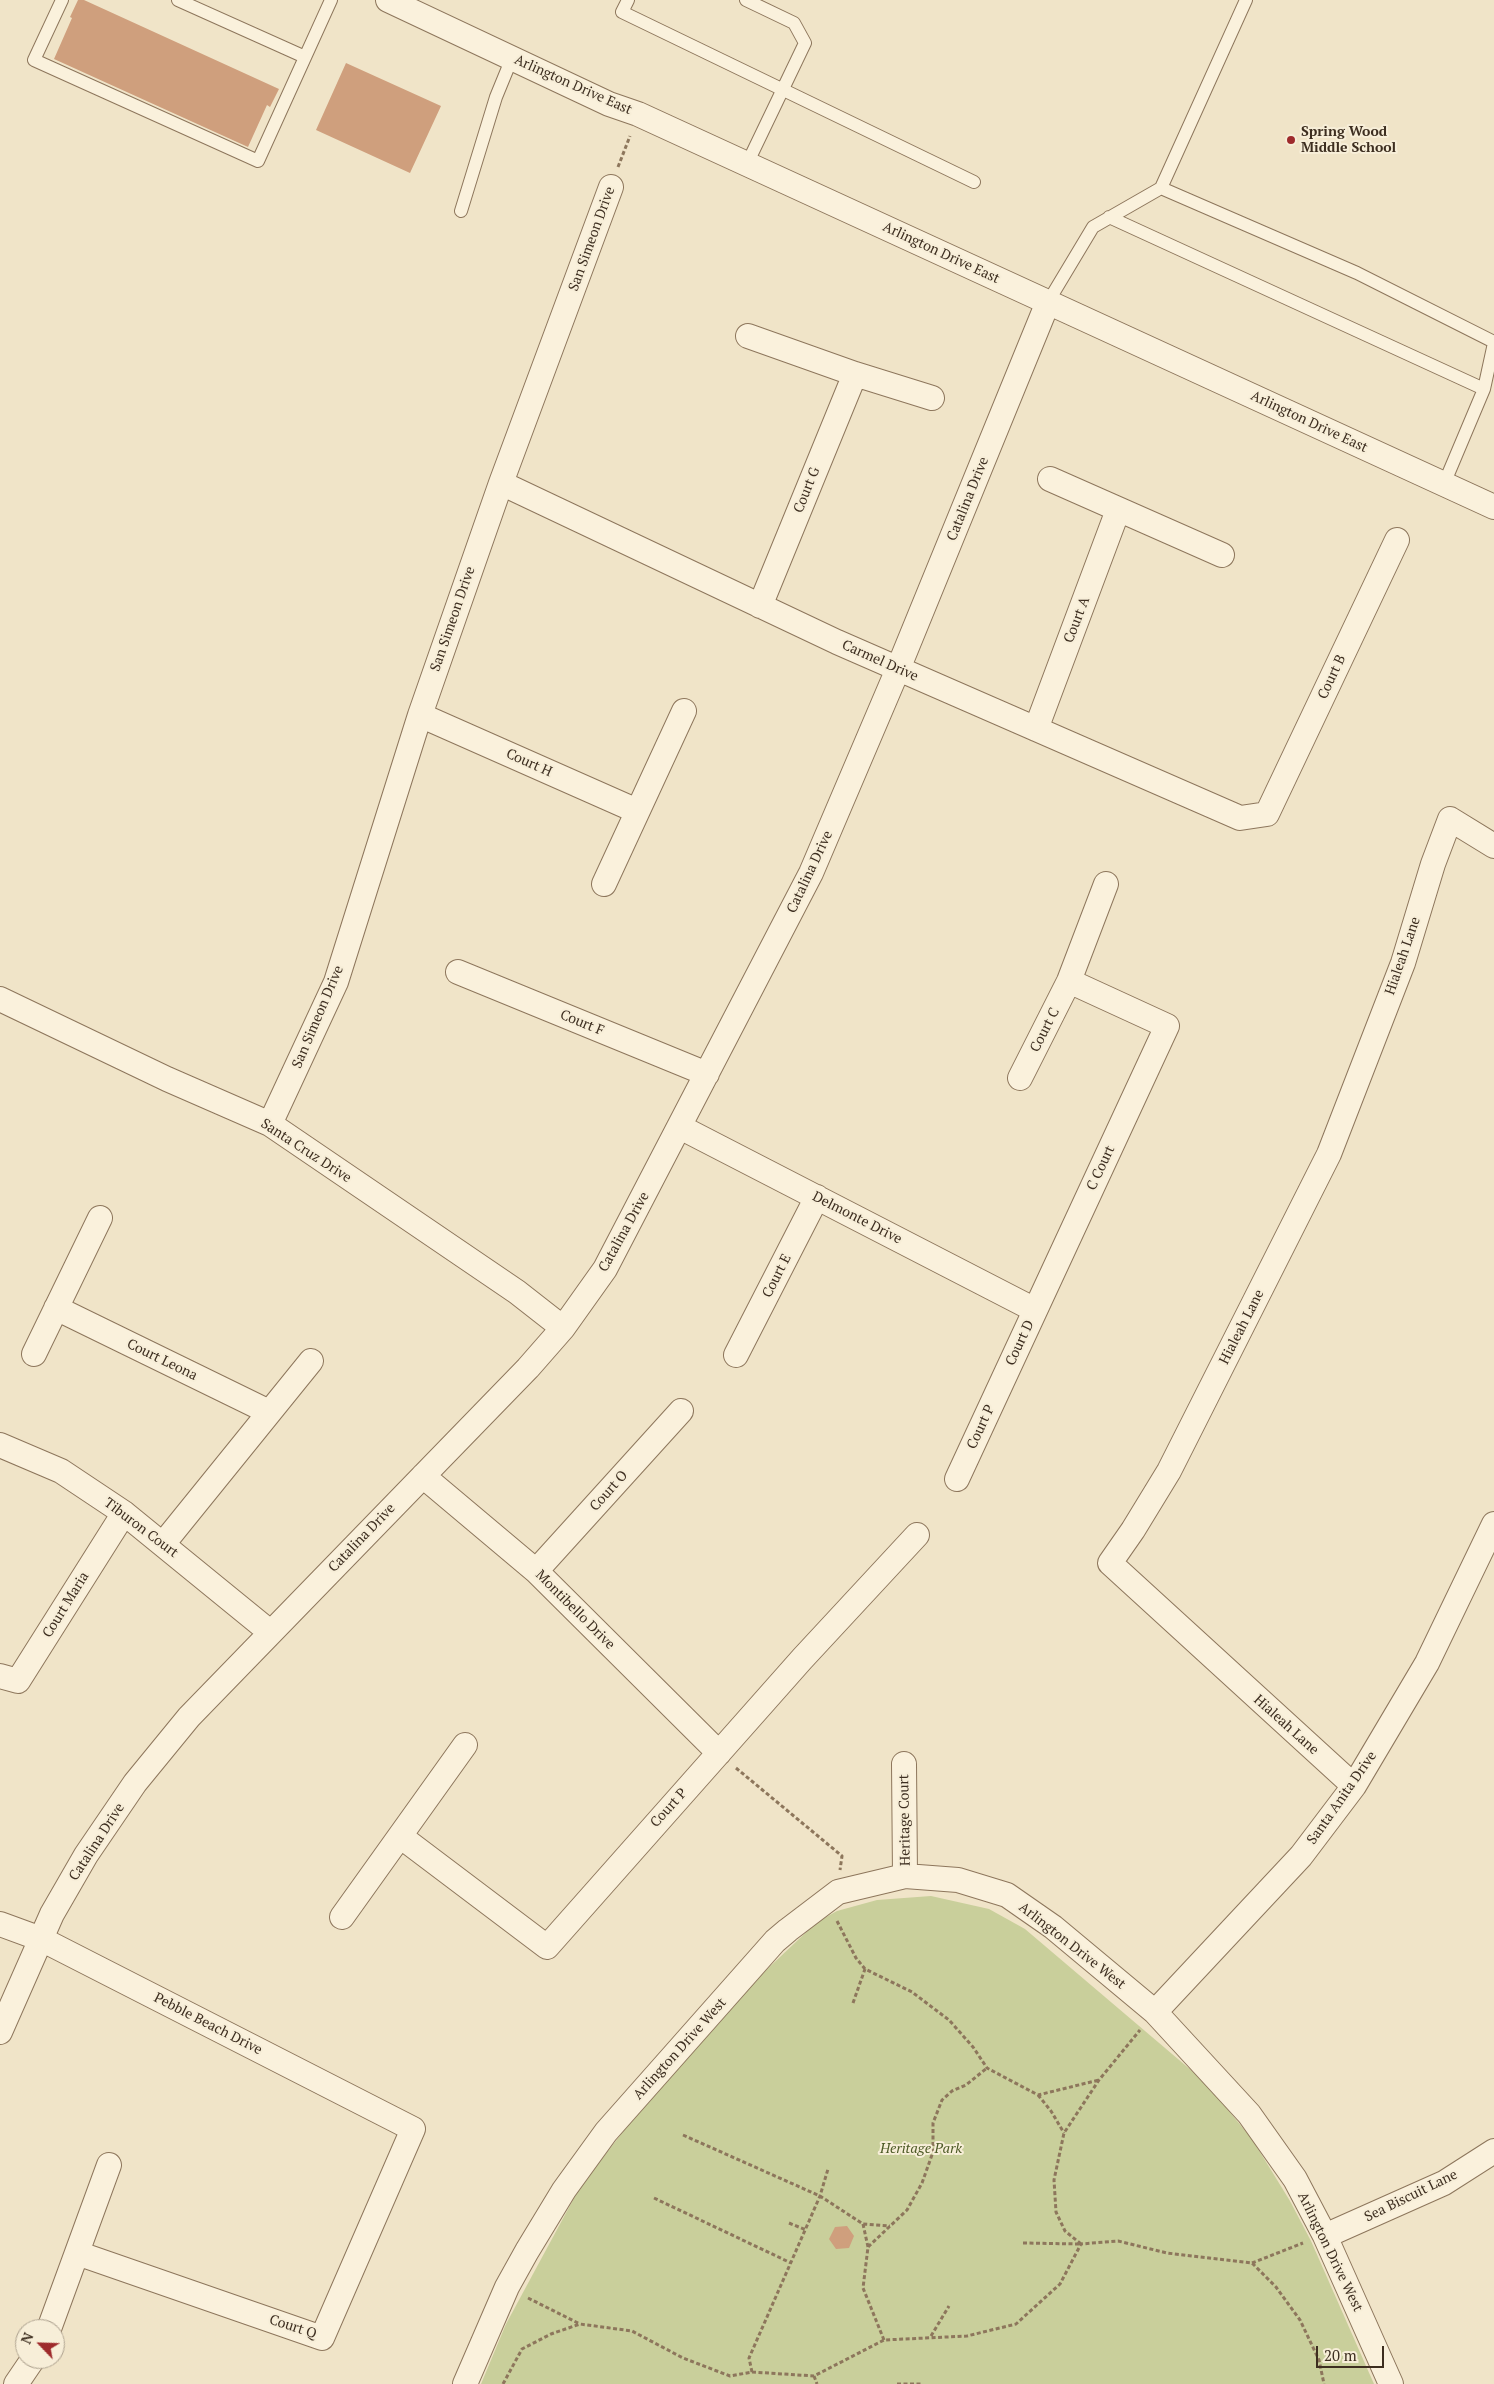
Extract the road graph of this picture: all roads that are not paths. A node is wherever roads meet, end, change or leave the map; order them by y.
1 (62, 0) edge
2 (178, 0) edge
3 (331, 0) edge
4 (388, 0) edge
5 (628, 0) edge
6 (746, 0) edge
7 (1246, 0) edge
8 (305, 57) junction
9 (512, 58) junction
10 (783, 90) junction
11 (747, 164) junction
12 (974, 182) dead end
13 (611, 186) road end
14 (1161, 188) junction
15 (461, 212) dead end
16 (1109, 217) junction
17 (1048, 302) junction
18 (748, 336) dead end
19 (1494, 342) edge
20 (855, 374) junction
21 (1484, 389) junction
22 (932, 398) dead end
23 (1050, 479) dead end
24 (501, 483) junction
25 (1444, 484) junction
26 (1494, 507) edge
27 (1118, 510) junction
28 (1397, 540) dead end
29 (1222, 555) dead end
30 (760, 606) junction
31 (898, 669) junction
32 (684, 711) dead end
33 (420, 715) junction
34 (1036, 729) junction
35 (638, 811) junction
36 (1267, 814) joint
37 (1494, 846) edge
38 (604, 884) dead end
39 (1106, 884) dead end
40 (458, 972) dead end
41 (1069, 981) junction
42 (0, 999) edge
43 (707, 1074) junction
44 (1020, 1078) dead end
45 (270, 1124) junction
46 (680, 1127) junction
47 (818, 1197) junction
48 (100, 1218) dead end
49 (56, 1308) junction
50 (1035, 1310) junction
51 (563, 1328) junction
52 (34, 1354) dead end
53 (736, 1354) dead end
54 (311, 1362) dead end
55 (1004, 1376) joint
56 (682, 1411) dead end
57 (269, 1412) junction
58 (0, 1444) edge
59 (423, 1476) junction
60 (957, 1479) dead end
61 (124, 1513) junction
62 (1494, 1524) edge
63 (917, 1535) dead end
64 (163, 1544) junction
65 (536, 1572) junction
66 (270, 1632) junction
67 (0, 1676) edge
68 (465, 1745) dead end
69 (718, 1753) junction
70 (904, 1764) dead end
71 (1354, 1786) junction
72 (400, 1836) junction
73 (906, 1876) junction
74 (342, 1917) dead end
75 (0, 1924) edge
76 (41, 1939) junction
77 (1155, 2012) junction
78 (0, 2032) edge
79 (413, 2129) joint
80 (1494, 2151) edge
81 (109, 2165) dead end
82 (1325, 2236) junction
83 (77, 2254) junction
84 (53, 2319) edge
85 (26, 2369) edge
86 (0, 2380) edge
87 (11, 2384) edge
88 (16, 2384) edge
89 (465, 2384) edge
90 (1391, 2384) edge

1 - 8 lane
2 - 8 lane
3 - 8 lane
4 - 9 street, Arlington Drive East
5 - 10 lane
6 - 10 lane
7 - 14 lane
9 - 11 street, Arlington Drive East
9 - 15 lane
10 - 11 lane
10 - 12 lane
11 - 17 street, Arlington Drive East
13 - 24 street, San Simeon Drive
14 - 16 lane
14 - 19 lane
16 - 17 lane
16 - 21 lane
17 - 25 street, Arlington Drive East
17 - 31 street, Catalina Drive
18 - 20 street
19 - 21 lane
20 - 22 street
20 - 30 street, Court G
21 - 25 lane
23 - 27 street
24 - 30 street, Carmel Drive
24 - 33 street, San Simeon Drive
25 - 26 street, Arlington Drive East
27 - 29 street
27 - 34 street, Court A
28 - 36 street, Court B
30 - 31 street, Carmel Drive
31 - 34 street, Carmel Drive
31 - 43 street, Catalina Drive
32 - 35 street
33 - 35 street, Court H
33 - 45 street, San Simeon Drive
34 - 36 street, Carmel Drive
35 - 38 street
37 - 71 street, Hialeah Lane
39 - 41 street, Court C
40 - 43 street, Court F
41 - 44 street, Court C
41 - 50 street, C Court
42 - 45 street, Santa Cruz Drive
43 - 46 street, Catalina Drive
45 - 51 street, Santa Cruz Drive
46 - 47 street, Delmonte Drive
46 - 51 street, Catalina Drive
47 - 50 street, Delmonte Drive
47 - 53 street, Court E
48 - 49 street
49 - 52 street
49 - 57 street, Court Leona
50 - 55 street, Court D
51 - 59 street, Catalina Drive
54 - 57 street
55 - 60 street, Court P
56 - 65 street, Court O
57 - 64 street
58 - 61 street, Tiburon Court
59 - 65 street, Montibello Drive
59 - 66 street, Catalina Drive
61 - 64 street, Tiburon Court
61 - 67 street, Court Maria
62 - 71 street, Santa Anita Drive
63 - 69 street, Court P
64 - 66 street, Tiburon Court
65 - 69 street, Montibello Drive
66 - 76 street, Catalina Drive
68 - 72 street
69 - 72 street, Court P
70 - 73 street, Heritage Court
71 - 77 street, Santa Anita Drive
72 - 74 street
73 - 77 street, Arlington Drive West
73 - 89 street, Arlington Drive West
75 - 76 street, Pebble Beach Drive
76 - 78 street, Catalina Drive
76 - 79 street, Pebble Beach Drive
77 - 82 street, Arlington Drive West
79 - 83 street, Court Q
80 - 82 street, Sea Biscuit Lane
81 - 83 street
82 - 90 street, Arlington Drive West
83 - 84 street
85 - 88 street
86 - 87 street

